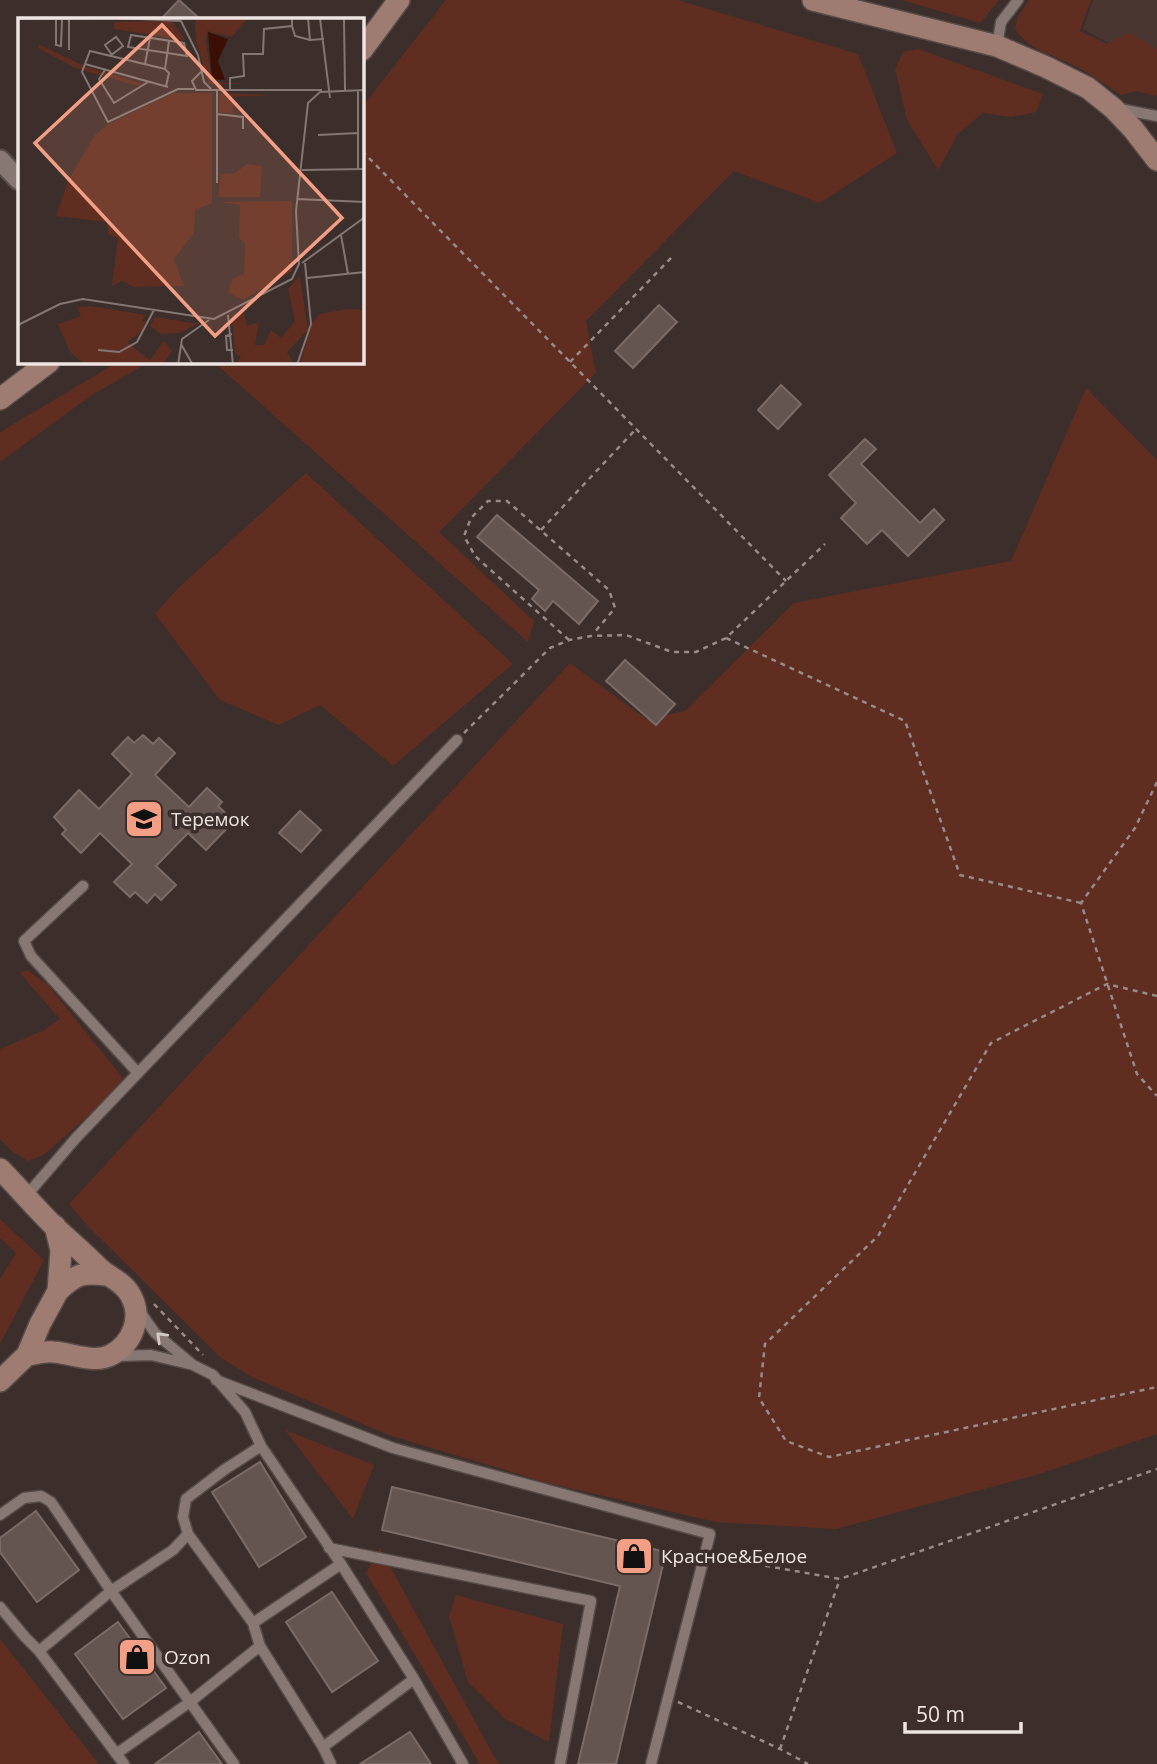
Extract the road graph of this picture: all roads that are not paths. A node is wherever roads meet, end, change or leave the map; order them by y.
1 (399, 0) edge
2 (813, 0) edge
3 (1018, 0) edge
4 (997, 46) junction
5 (364, 47) edge
6 (1113, 108) junction
7 (1157, 116) edge
8 (0, 160) edge
9 (1157, 160) edge
10 (18, 179) edge
11 (46, 364) edge
12 (0, 399) edge
13 (457, 740) road end
14 (83, 886) dead end
15 (138, 1073) junction
16 (0, 1169) edge
17 (26, 1196) junction
18 (55, 1226) junction
19 (106, 1275) junction
20 (54, 1298) junction
21 (135, 1303) junction
22 (27, 1355) junction
23 (74, 1355) junction
24 (110, 1356) junction
25 (193, 1365) junction
26 (216, 1380) junction
27 (0, 1381) edge
28 (261, 1446) junction
29 (0, 1515) edge
30 (188, 1534) junction
31 (329, 1548) junction
32 (341, 1564) junction
33 (111, 1591) junction
34 (0, 1607) edge
35 (253, 1623) junction
36 (260, 1646) junction
37 (39, 1651) junction
38 (414, 1679) junction
39 (190, 1702) junction
40 (323, 1747) junction
41 (116, 1754) junction
42 (124, 1764) edge
43 (234, 1764) edge
44 (330, 1764) edge
45 (463, 1764) edge
46 (560, 1764) edge
47 (652, 1764) edge

1 - 5 street
2 - 4 street
3 - 4 lane
4 - 6 street
6 - 7 lane
6 - 9 street
8 - 10 street
11 - 12 street
13 - 15 lane
14 - 15 lane
15 - 17 lane
16 - 17 street
17 - 18 street
18 - 19 street
18 - 20 street
19 - 20 street
19 - 21 street
20 - 22 street
20 - 23 street
21 - 24 street
25 -> 21 lane
22 - 23 street
22 - 27 street
23 - 24 street
24 - 25 lane
25 - 26 lane
26 - 28 lane
26 - 47 lane
28 - 30 lane
28 - 31 lane
29 - 33 lane
30 - 33 lane
30 - 35 lane
31 - 32 lane
31 - 46 lane
32 - 35 lane
32 - 38 lane
33 - 37 lane
33 - 39 lane
34 - 37 lane
35 - 36 lane
36 - 39 lane
36 - 40 lane
37 - 41 lane
38 - 40 lane
38 - 45 lane
39 - 41 lane
39 - 43 lane
40 - 44 lane
41 - 42 lane

